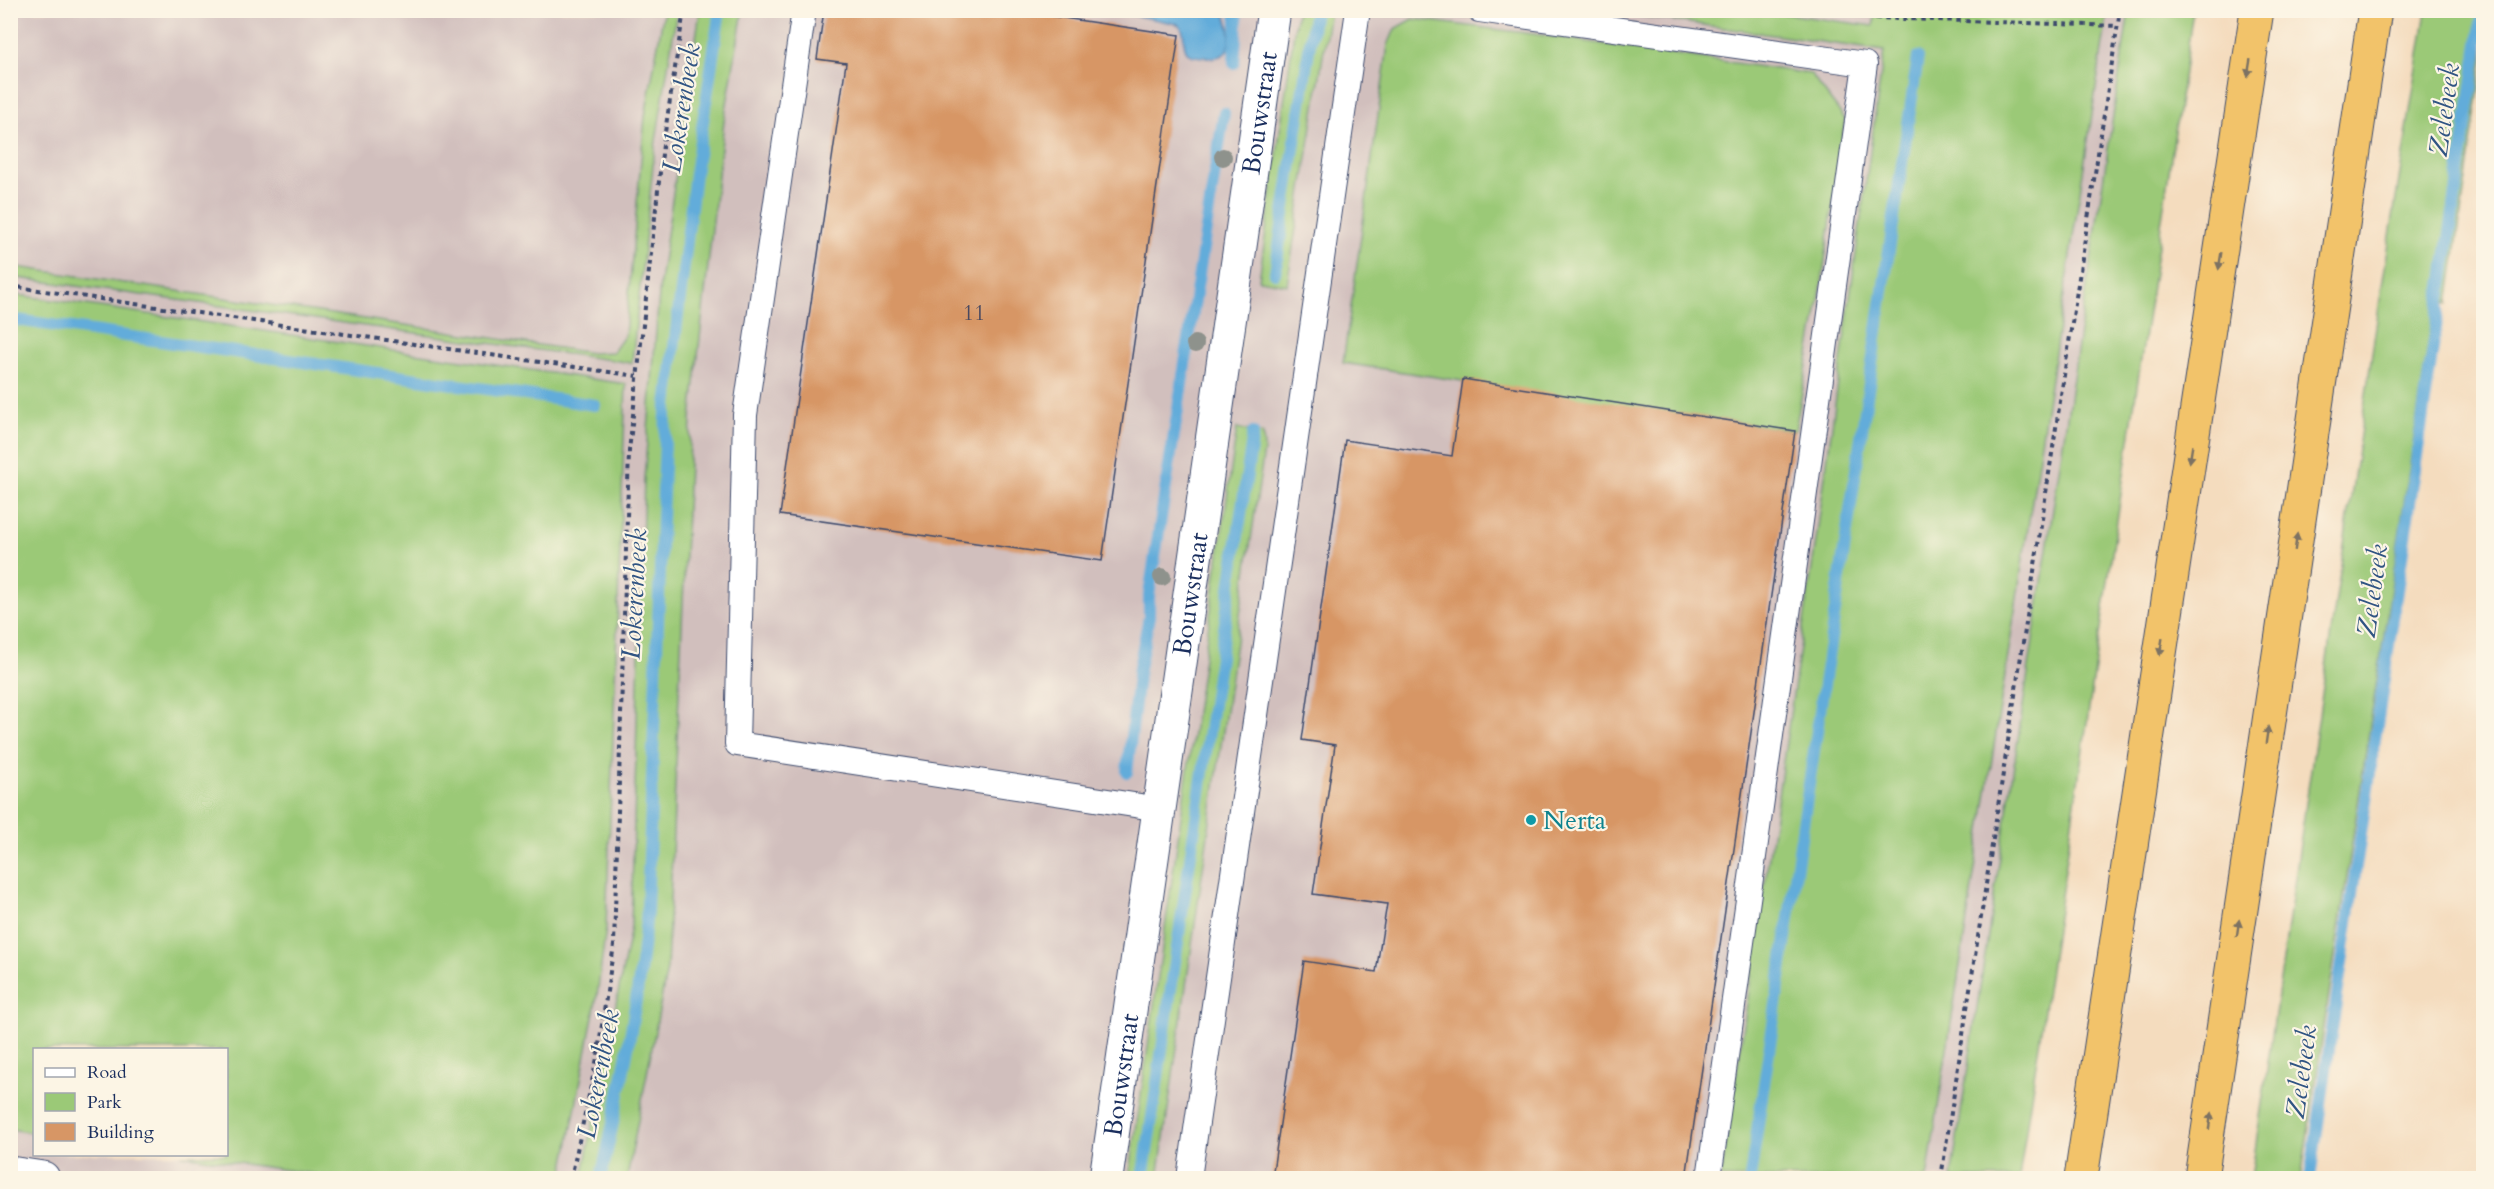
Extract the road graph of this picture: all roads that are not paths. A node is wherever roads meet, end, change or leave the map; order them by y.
1 (804, 10) edge
2 (1274, 10) edge
3 (1358, 10) edge
4 (1479, 10) edge
5 (2258, 10) edge
6 (2375, 10) edge
7 (1160, 809) junction
8 (10, 1173) edge
9 (43, 1179) edge
10 (1106, 1179) edge
11 (1189, 1179) edge
12 (1709, 1179) edge
13 (2081, 1179) edge
14 (2201, 1179) edge

1 - 7 lane
2 - 7 street, Bouwstraat
3 - 11 lane
4 - 12 lane
5 -> 13 highway
14 -> 6 highway
7 - 10 street, Bouwstraat
8 - 9 street

